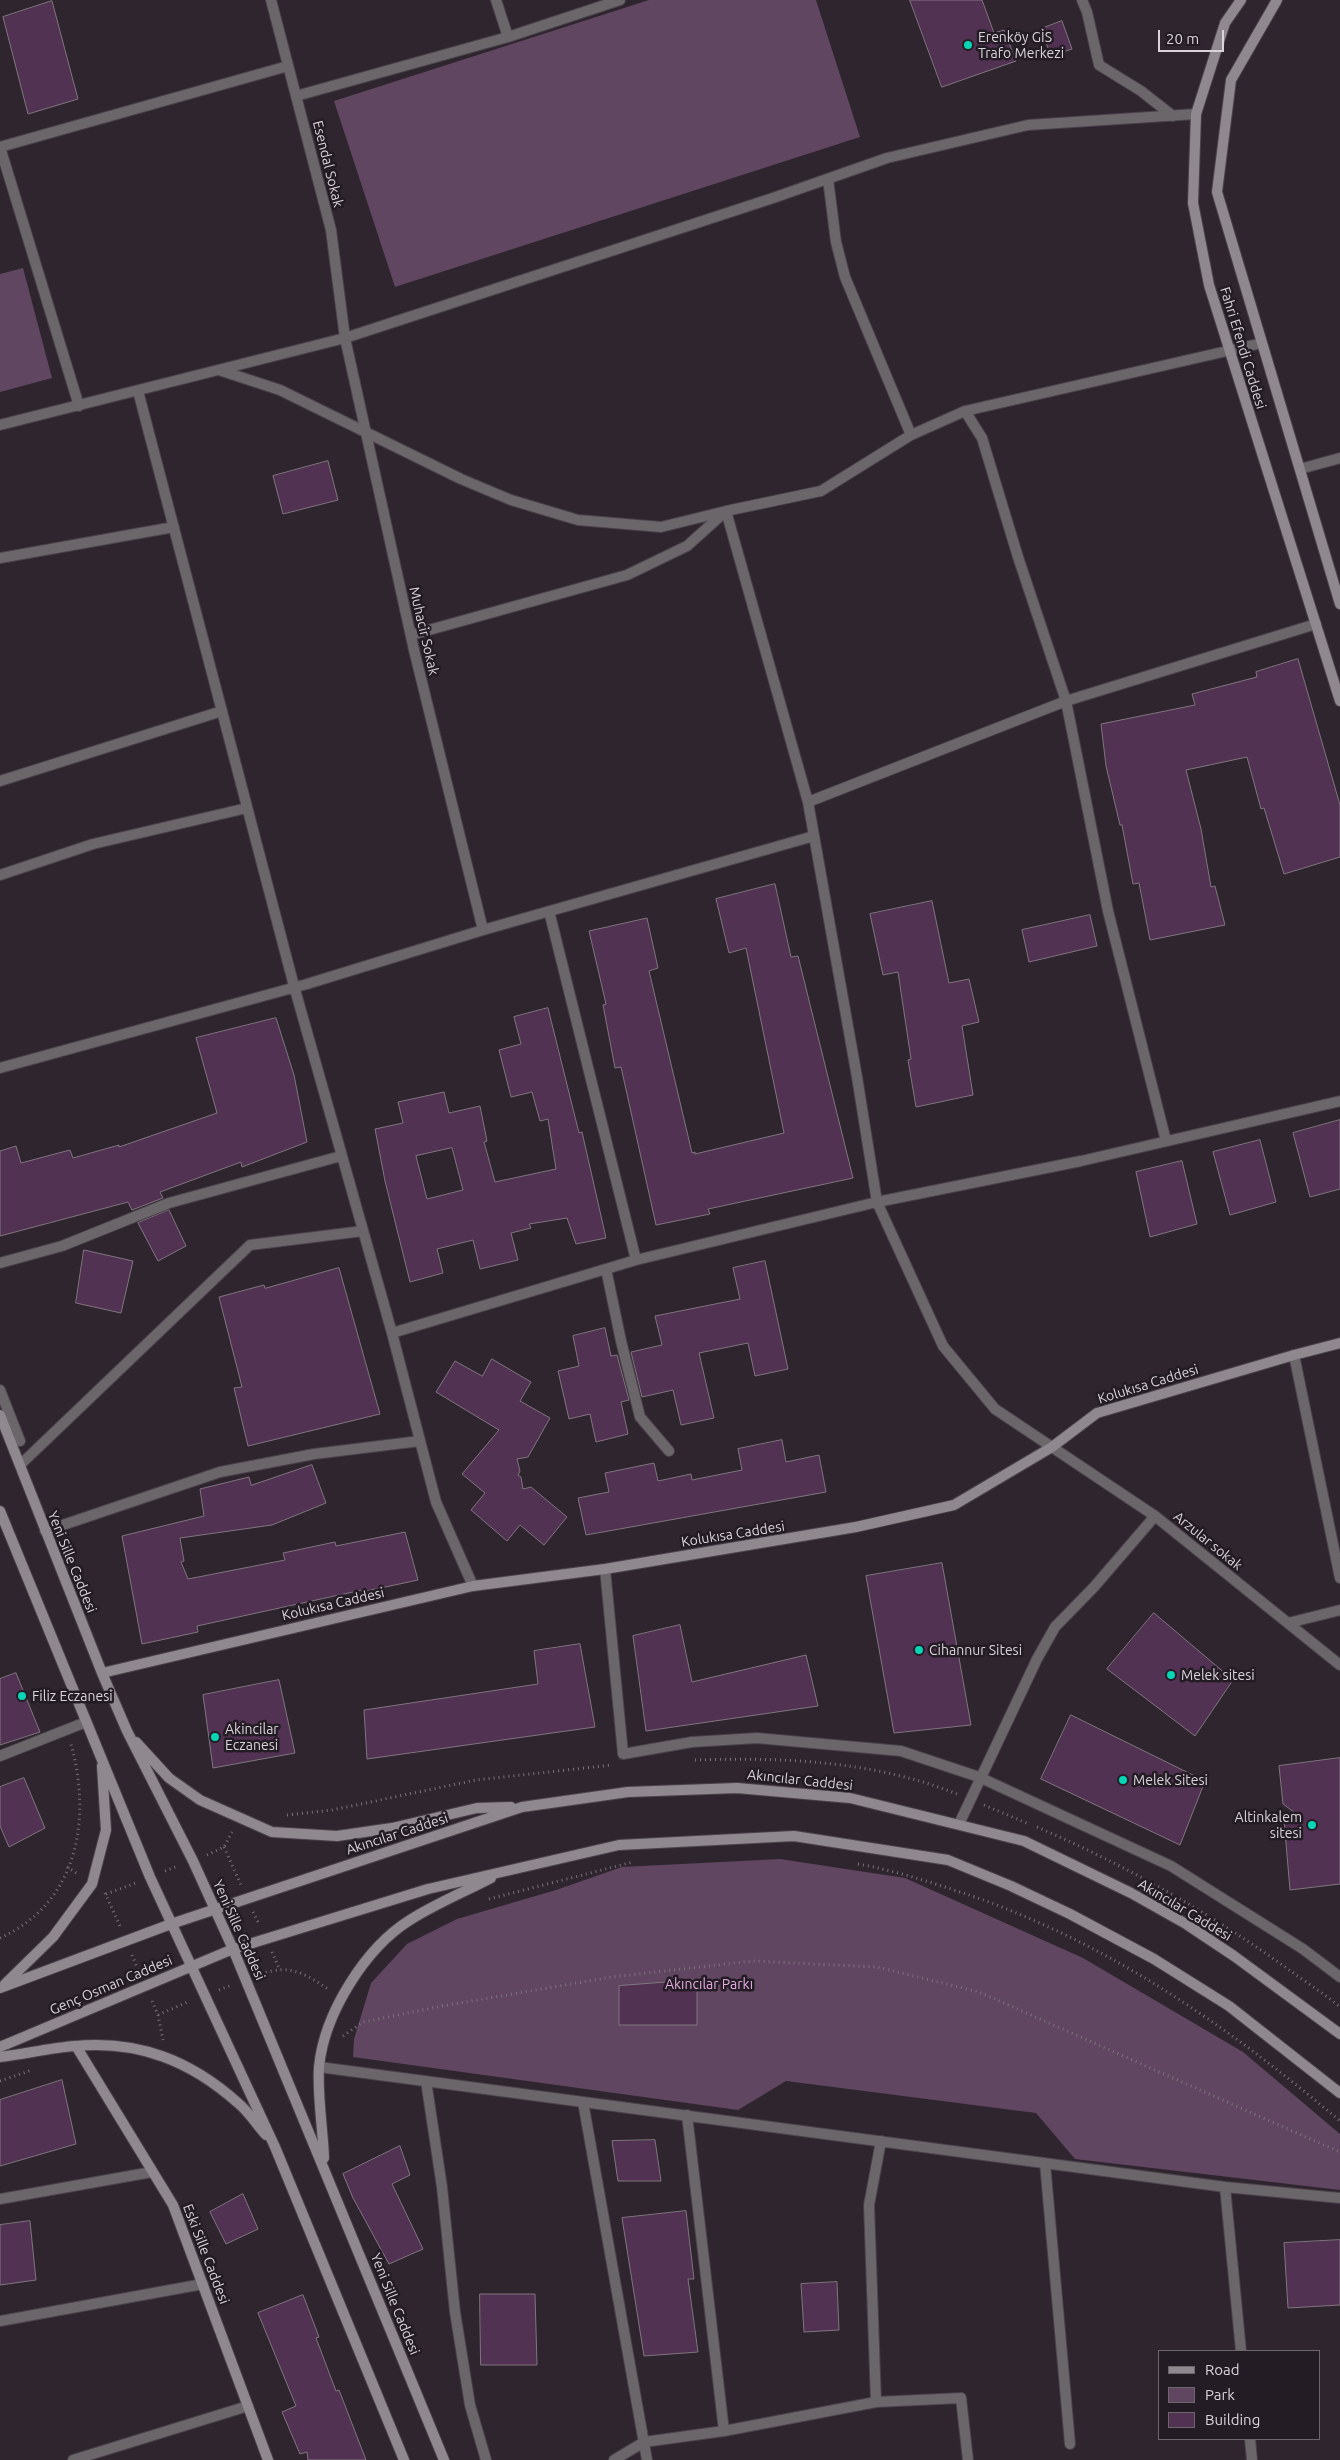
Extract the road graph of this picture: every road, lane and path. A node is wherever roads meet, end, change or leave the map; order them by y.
1 (271, 0) edge
2 (496, 0) edge
3 (620, 0) edge
4 (1082, 0) edge
5 (1241, 0) edge
6 (1277, 0) edge
7 (508, 37) junction
8 (288, 66) junction
9 (296, 96) junction
10 (1196, 114) junction
11 (1172, 116) junction
12 (0, 147) edge
13 (828, 179) junction
14 (345, 338) junction
15 (1262, 343) junction
16 (1229, 349) junction
17 (218, 370) junction
18 (138, 391) junction
19 (78, 406) junction
20 (966, 411) junction
21 (0, 425) edge
22 (366, 432) junction
23 (910, 435) junction
24 (1340, 458) edge
25 (1300, 470) junction
26 (726, 511) junction
27 (174, 527) junction
28 (0, 558) edge
29 (1340, 604) edge
30 (1316, 624) junction
31 (411, 635) junction
32 (1066, 701) junction
33 (1340, 701) edge
34 (222, 711) junction
35 (0, 781) edge
36 (808, 802) junction
37 (247, 808) junction
38 (814, 836) junction
39 (0, 876) edge
40 (549, 911) junction
41 (483, 930) junction
42 (294, 986) junction
43 (0, 1068) edge
44 (1340, 1101) edge
45 (1166, 1142) junction
46 (341, 1156) junction
47 (876, 1202) junction
48 (363, 1231) junction
49 (636, 1260) junction
50 (0, 1263) edge
51 (606, 1269) junction
52 (392, 1333) junction
53 (1340, 1343) edge
54 (1294, 1354) junction
55 (0, 1390) edge
56 (0, 1415) edge
57 (20, 1441) dead end
58 (420, 1441) junction
59 (1052, 1447) junction
60 (669, 1451) dead end
61 (20, 1465) junction
62 (0, 1511) edge
63 (1155, 1516) junction
64 (45, 1531) junction
65 (605, 1568) junction
66 (1340, 1578) edge
67 (473, 1586) junction
68 (1340, 1610) edge
69 (1288, 1623) junction
70 (1340, 1665) edge
71 (102, 1673) junction
72 (86, 1722) junction
73 (67, 1730) junction
74 (126, 1730) junction
75 (0, 1756) edge
76 (101, 1758) junction
77 (694, 1760) dead end
78 (621, 1764) dead end
79 (979, 1777) junction
80 (971, 1799) junction
81 (522, 1807) junction
82 (282, 1815) dead end
83 (959, 1824) junction
84 (641, 1860) dead end
85 (856, 1864) dead end
86 (507, 1870) junction
87 (488, 1899) dead end
88 (215, 1910) junction
89 (171, 1924) junction
90 (0, 1938) edge
91 (233, 1949) junction
92 (190, 1967) junction
93 (1340, 1977) edge
94 (1, 1987) edge
95 (1340, 2008) edge
96 (1340, 2034) edge
97 (340, 2038) dead end
98 (0, 2046) edge
99 (76, 2046) junction
100 (0, 2058) edge
101 (319, 2067) junction
102 (426, 2081) junction
103 (1340, 2093) edge
104 (583, 2102) junction
105 (687, 2116) junction
106 (1340, 2121) edge
107 (881, 2141) junction
108 (275, 2147) junction
109 (1340, 2152) edge
110 (1045, 2163) junction
111 (324, 2167) junction
112 (152, 2172) junction
113 (1225, 2187) junction
114 (1340, 2198) edge
115 (0, 2199) edge
116 (203, 2284) junction
117 (0, 2321) edge
118 (1241, 2350) edge
119 (876, 2402) junction
120 (248, 2406) junction
121 (724, 2431) junction
122 (1250, 2440) edge
123 (644, 2442) junction
124 (1070, 2444) dead end
125 (73, 2460) edge
126 (268, 2460) edge
127 (404, 2460) edge
128 (444, 2460) edge
129 (486, 2460) edge
130 (614, 2460) edge
131 (647, 2460) edge
132 (968, 2460) edge
133 (1252, 2460) edge

1 - 8 street, Esendal Sokak
2 - 7 street
3 - 7 street
4 - 11 street
5 - 10 main road, Fahri Efendi Caddesi
6 - 15 main road, Fahri Efendi Caddesi
7 - 9 street
8 - 9 street, Esendal Sokak
8 - 12 street
9 - 14 street, Esendal Sokak
10 - 11 street
10 - 16 main road, Fahri Efendi Caddesi
11 - 13 street
12 - 19 street
13 - 14 street
13 - 23 street
14 - 17 street
14 - 22 street, Muhacir Sokak
15 - 16 street
15 - 25 main road, Fahri Efendi Caddesi
16 - 20 street
16 - 30 main road, Fahri Efendi Caddesi
17 - 18 street
17 - 22 street
18 - 19 street
18 - 27 street
19 - 21 street
20 - 23 street
20 - 32 street
22 - 26 street
22 - 31 street, Muhacir Sokak
23 - 26 street
24 - 25 street
25 - 29 main road, Fahri Efendi Caddesi
26 - 31 street
26 - 36 street, Arzular sokak
27 - 28 street
27 - 34 street
30 - 32 street
30 - 33 main road, Fahri Efendi Caddesi
31 - 41 street, Muhacir Sokak
32 - 36 street
32 - 45 street
34 - 35 street
34 - 37 street
36 - 38 street, Arzular sokak
37 - 39 street
37 - 42 street
38 - 40 street
38 - 47 street, Arzular sokak
40 - 41 street
40 - 49 street
41 - 42 street
42 - 43 street
42 - 46 street
44 - 45 street
45 - 47 street
46 - 48 street
46 - 50 street
47 - 49 street
47 - 59 street, Arzular sokak
48 - 52 street
48 - 61 street
49 - 51 street
51 - 52 street
51 - 60 street
52 - 58 street
53 - 54 main road, Kolukısa Caddesi
54 - 59 main road, Kolukısa Caddesi
54 - 66 street
55 - 57 street
56 - 61 main road, Yeni Sille Caddesi
58 - 64 street
58 - 67 street
59 - 63 street, Arzular sokak
59 - 65 main road, Kolukısa Caddesi
61 - 64 main road, Yeni Sille Caddesi
62 - 72 main road
63 - 69 street, Arzular sokak
63 - 79 street
64 - 71 main road, Yeni Sille Caddesi
65 - 67 main road, Kolukısa Caddesi
65 - 79 street
67 - 71 main road, Kolukısa Caddesi
68 - 69 street
69 - 70 street, Arzular sokak
71 - 74 main road, Yeni Sille Caddesi
72 - 73 street
72 - 76 main road
73 - 75 street
73 - 90 path
74 - 81 main road
74 - 88 main road, Yeni Sille Caddesi
76 - 89 main road
76 - 94 main road
77 - 80 path
78 - 82 path
79 - 80 street
79 - 93 street
80 - 83 street
80 - 95 path
81 - 83 main road, Akıncılar Caddesi
81 - 88 main road, Akıncılar Caddesi
83 - 96 main road, Akıncılar Caddesi
84 - 87 path
85 - 106 path
86 - 91 main road
86 - 101 main road
86 - 103 main road
88 - 89 main road
88 - 91 main road, Yeni Sille Caddesi
89 - 92 main road
89 - 94 main road
91 - 92 main road, Genç Osman Caddesi
91 - 111 main road, Yeni Sille Caddesi
92 - 98 main road, Genç Osman Caddesi
92 - 108 main road
97 - 109 path
99 - 100 main road
99 - 108 main road
99 - 112 main road, Eski Sille Caddesi
101 - 102 street
101 - 111 main road
102 - 104 street
102 - 129 street
104 - 105 street
104 - 123 street
105 - 107 street
105 - 121 street
107 - 110 street
107 - 119 street
108 - 127 main road
110 - 113 street
110 - 124 street
111 - 128 main road, Yeni Sille Caddesi
112 - 115 street
112 - 116 main road, Eski Sille Caddesi
113 - 114 street
113 - 118 street
116 - 117 street
116 - 120 main road, Eski Sille Caddesi
119 - 121 street
119 - 132 street
120 - 125 street
120 - 126 main road, Eski Sille Caddesi
121 - 123 street
122 - 133 street
123 - 130 street
123 - 131 street

